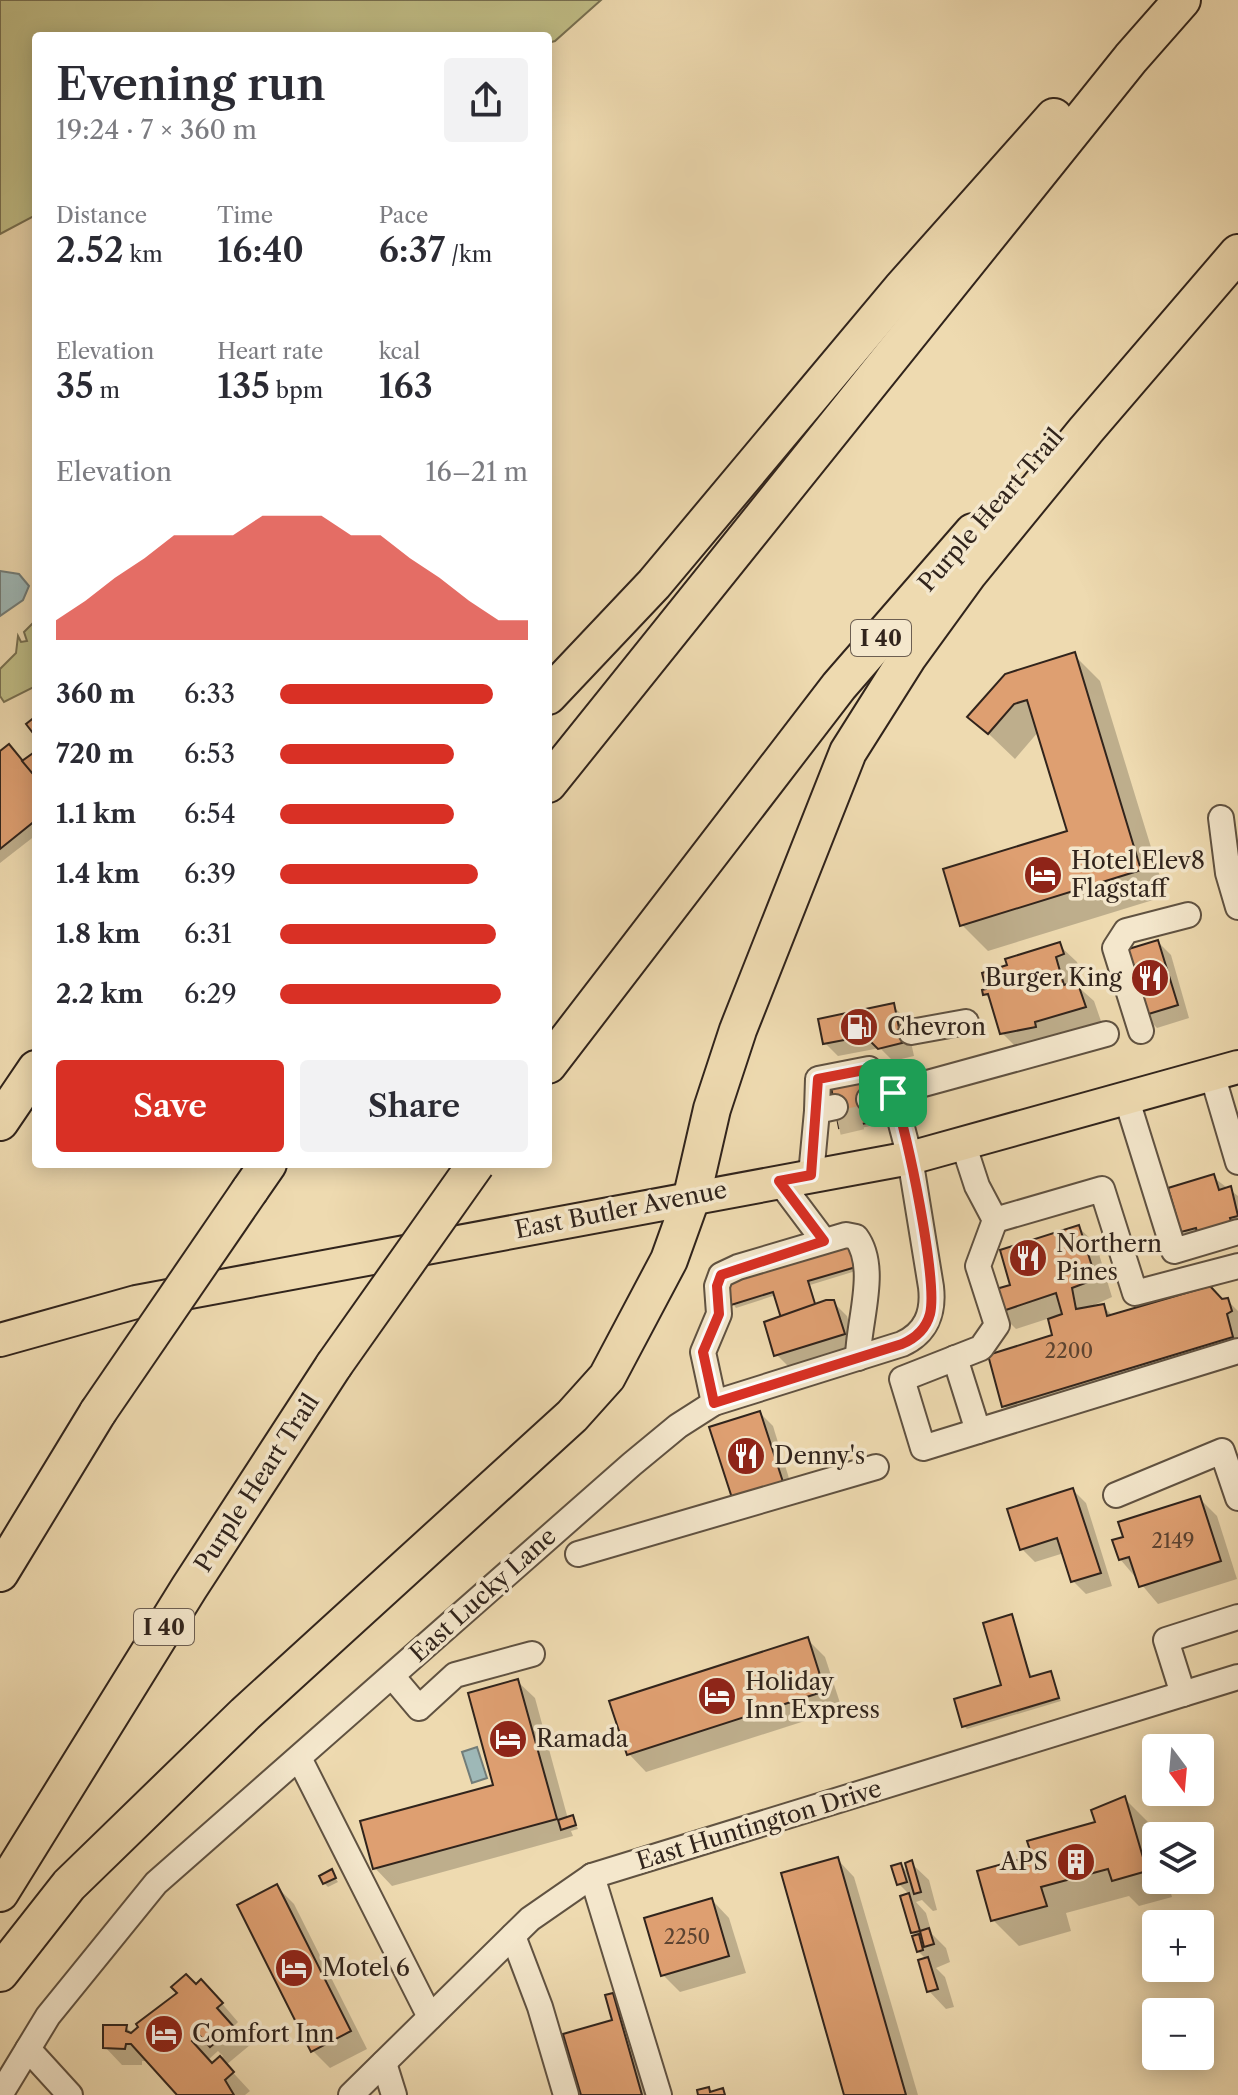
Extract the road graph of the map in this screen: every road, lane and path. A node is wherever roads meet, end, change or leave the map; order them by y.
1 (1182, 0) edge
2 (1131, 58) junction
3 (1238, 230) edge
4 (1238, 253) edge
5 (552, 692) edge
6 (552, 779) edge
7 (1221, 818) dead end
8 (1238, 907) edge
9 (1188, 915) dead end
10 (966, 1022) dead end
11 (1141, 1031) dead end
12 (911, 1032) dead end
13 (1106, 1034) dead end
14 (552, 1060) edge
15 (1225, 1070) edge
16 (32, 1075) edge
17 (1126, 1097) junction
18 (883, 1104) junction
19 (0, 1122) edge
20 (963, 1143) junction
21 (910, 1158) junction
22 (1238, 1162) edge
23 (473, 1168) edge
24 (811, 1175) junction
25 (259, 1177) edge
26 (779, 1181) junction
27 (692, 1196) junction
28 (995, 1220) junction
29 (1238, 1232) edge
30 (824, 1241) junction
31 (1238, 1266) edge
32 (0, 1340) edge
33 (1238, 1351) edge
34 (858, 1358) junction
35 (955, 1358) junction
36 (714, 1403) junction
37 (978, 1431) junction
38 (1230, 1448) edge
39 (876, 1467) dead end
40 (1116, 1495) dead end
41 (1238, 1498) edge
42 (578, 1554) dead end
43 (0, 1573) edge
44 (1238, 1617) edge
45 (532, 1654) dead end
46 (392, 1676) junction
47 (1238, 1677) edge
48 (1183, 1694) junction
49 (299, 1758) junction
50 (592, 1876) junction
51 (0, 1893) edge
52 (513, 1936) junction
53 (0, 1973) edge
54 (430, 2017) junction
55 (28, 2049) junction
56 (384, 2063) junction
57 (0, 2095) edge
58 (70, 2095) edge
59 (351, 2095) edge
60 (394, 2095) edge
61 (566, 2095) edge
62 (659, 2095) edge

1 - 2 highway
2 - 5 highway
2 - 6 highway
3 - 14 highway, Purple Heart Trail / I 40
4 - 27 highway
7 - 8 street
9 - 11 street
10 - 12 street
13 - 18 street
15 - 17 main road, East Butler Avenue
15 - 22 street
16 - 19 highway
17 - 20 main road, East Butler Avenue
17 - 29 street
18 - 21 street, East Lucky Lane
18 - 24 street
20 - 21 main road, East Butler Avenue
20 - 28 street
21 - 24 main road, East Butler Avenue
21 - 34 street, East Lucky Lane
23 - 51 highway, Purple Heart Trail / I 40, bridge
24 - 26 main road, East Butler Avenue
25 - 43 highway, bridge
26 - 27 main road, East Butler Avenue
26 - 30 street
27 - 32 main road, East Butler Avenue
27 - 53 highway
28 - 31 street
28 - 35 street
30 - 34 street
30 - 36 street
33 - 37 street
34 - 36 street, East Lucky Lane
35 - 37 street
35 - 37 street
36 - 46 street, East Lucky Lane
38 - 40 street
38 - 41 street
39 - 42 street
44 - 48 street
45 - 46 street
46 - 49 street, East Lucky Lane
47 - 48 street, East Huntington Drive
48 - 50 street, East Huntington Drive
49 - 54 street
49 - 55 street, East Lucky Lane
50 - 52 street, East Huntington Drive
50 - 62 street
52 - 54 street, East Huntington Drive
52 - 61 street
54 - 56 street, East Huntington Drive
55 - 57 street, East Lucky Lane
55 - 58 street
56 - 59 street, East Huntington Drive
56 - 60 street

